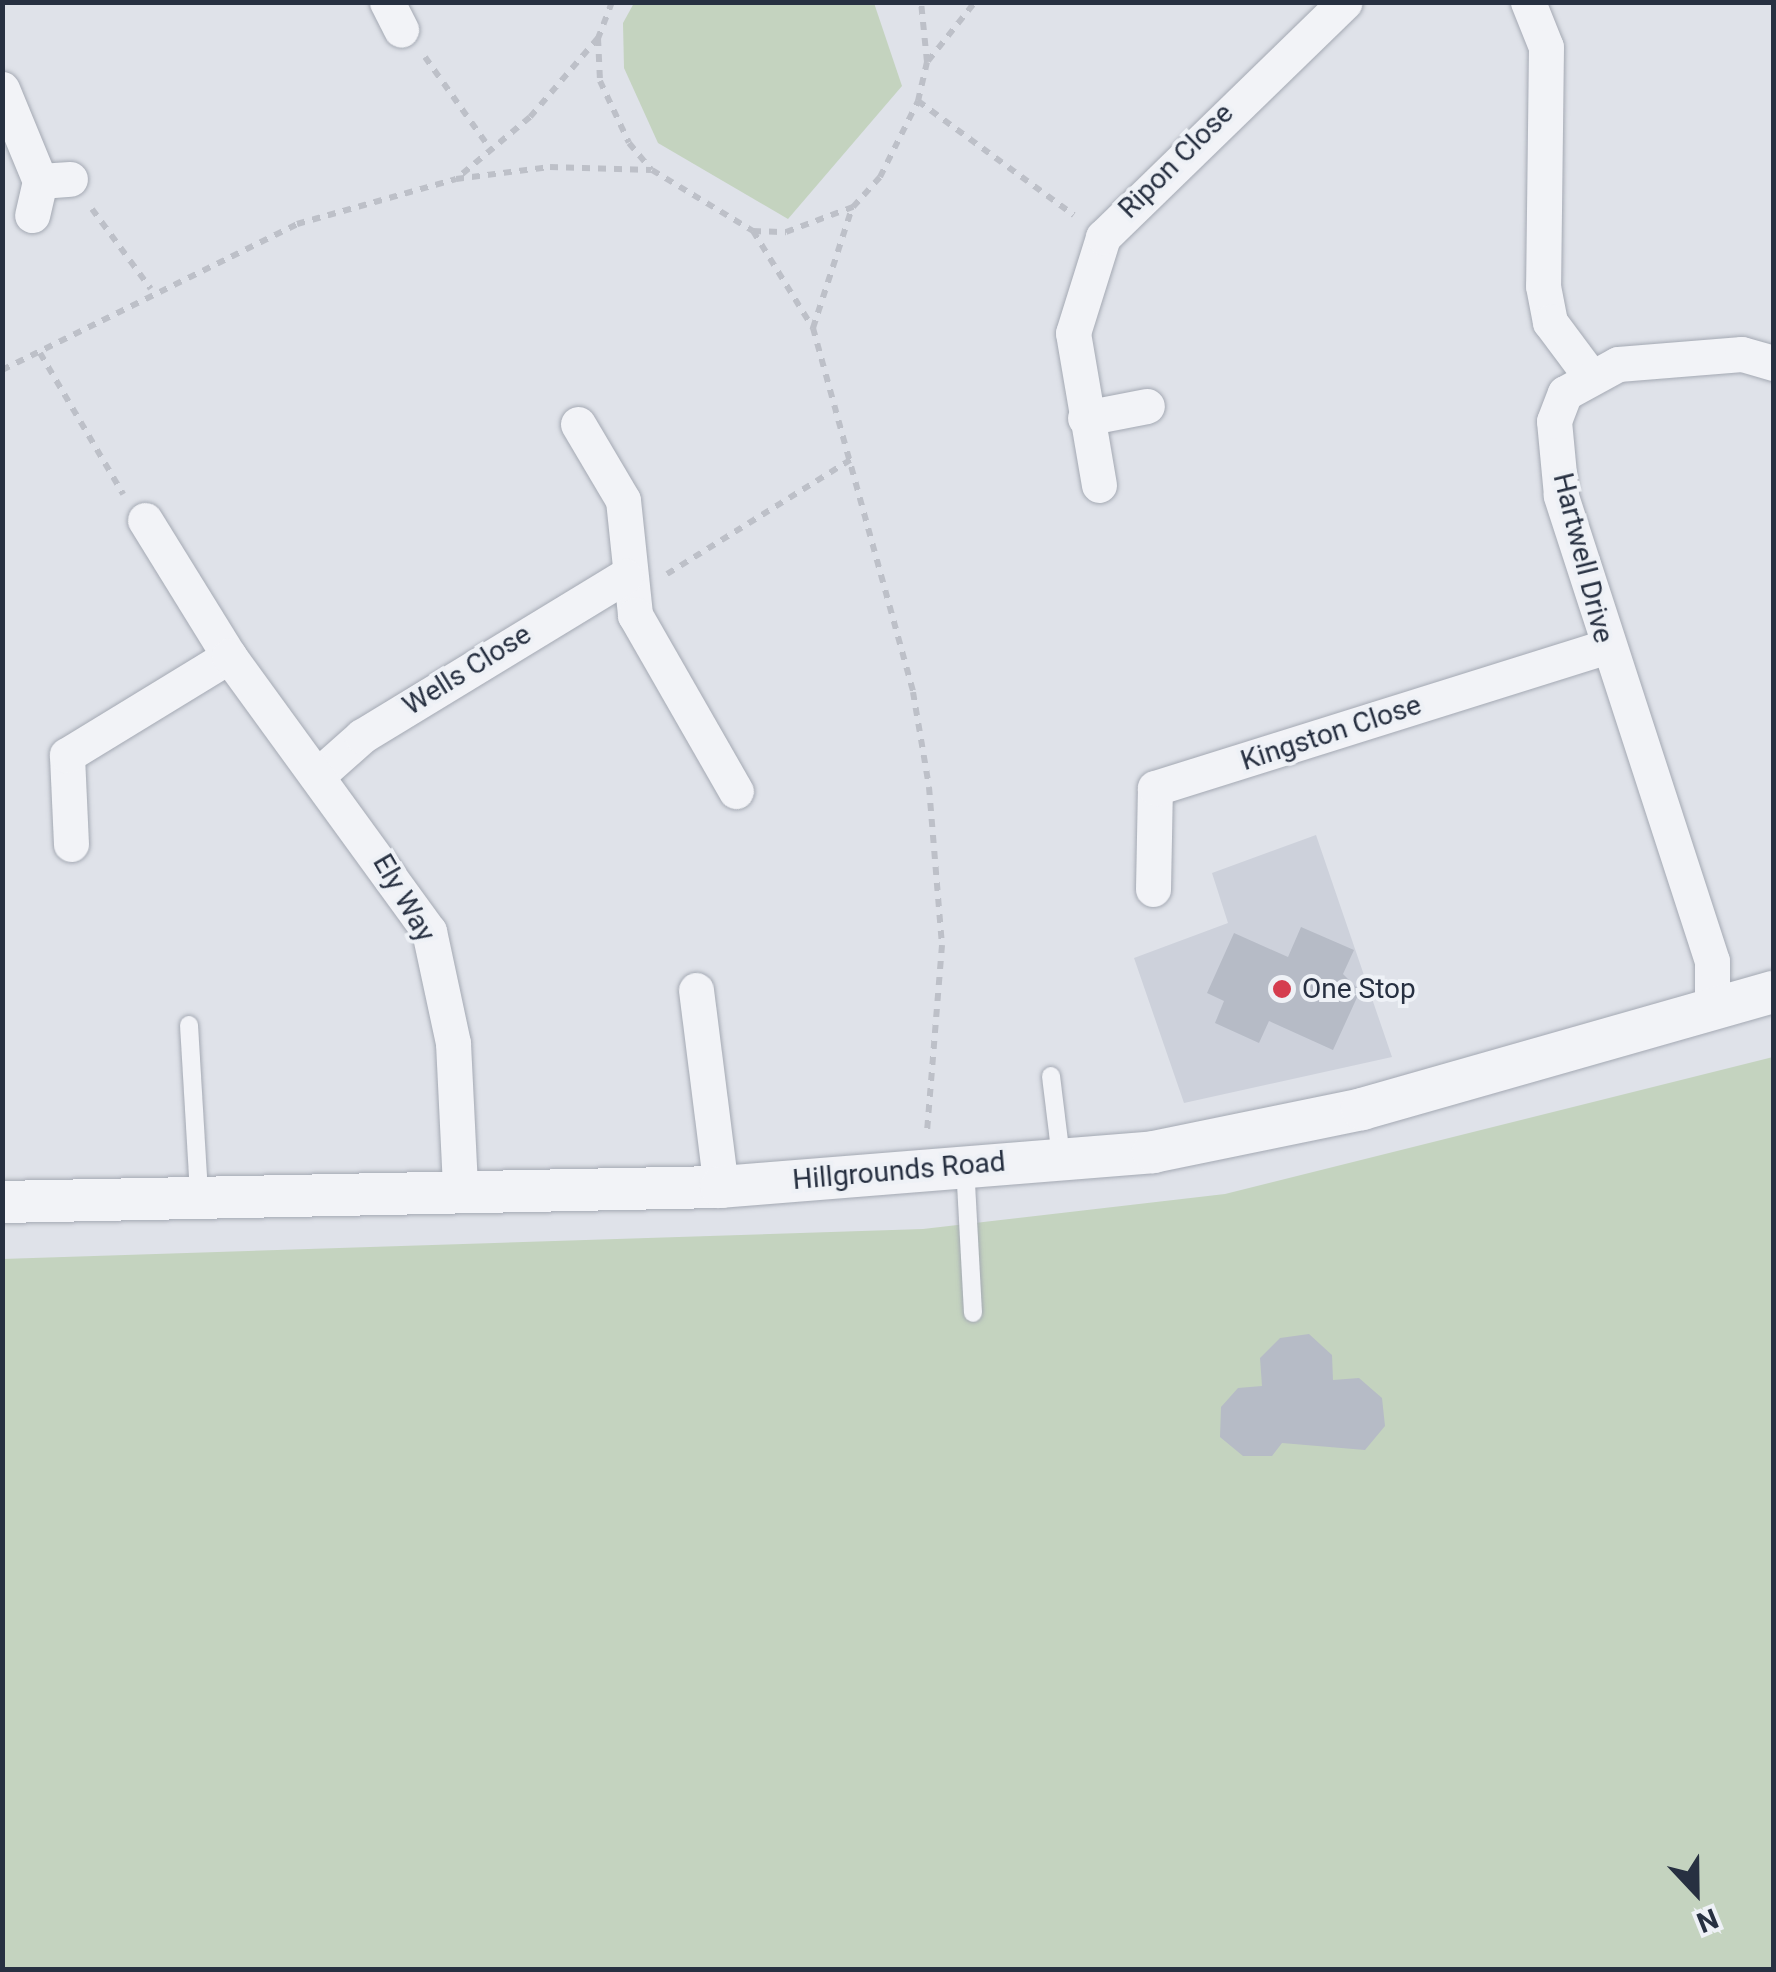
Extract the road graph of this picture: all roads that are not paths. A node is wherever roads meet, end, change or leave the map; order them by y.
1 (1345, 2) edge
2 (1528, 2) edge
3 (2, 89) edge
4 (48, 192) road end
5 (1774, 364) edge
6 (1588, 373) junction
7 (1148, 406) dead end
8 (1086, 418) junction
9 (578, 424) dead end
10 (1099, 485) dead end
11 (145, 520) road end
12 (627, 587) junction
13 (1604, 647) junction
14 (229, 656) junction
15 (317, 776) junction
16 (736, 791) dead end
17 (71, 844) dead end
18 (1152, 889) dead end
19 (696, 990) dead end
20 (1774, 992) edge
21 (1712, 1006) junction
22 (189, 1026) dead end
23 (1051, 1076) dead end
24 (1061, 1158) junction
25 (945, 1166) junction
26 (460, 1186) junction
27 (721, 1187) junction
28 (199, 1194) junction
29 (2, 1202) edge
30 (973, 1313) dead end

1 - 8 street, Ripon Close
2 - 6 street
3 - 4 street
5 - 6 street
6 - 13 street, Hartwell Drive
7 - 8 street
8 - 10 street, Ripon Close
9 - 12 street
11 - 14 street, Ely Way
12 - 15 street, Wells Close
12 - 16 street
13 - 18 street, Kingston Close
13 - 21 street, Hartwell Drive
14 - 15 street, Ely Way
14 - 17 street
15 - 26 street, Ely Way
19 - 27 street
20 - 21 street, Hillgrounds Road
21 - 24 street, Hillgrounds Road
22 - 28 lane
23 - 24 lane
24 - 25 street, Hillgrounds Road
25 - 27 street, Hillgrounds Road
25 - 30 lane
26 - 27 street, Hillgrounds Road
26 - 28 street, Hillgrounds Road
28 - 29 street, Hillgrounds Road

